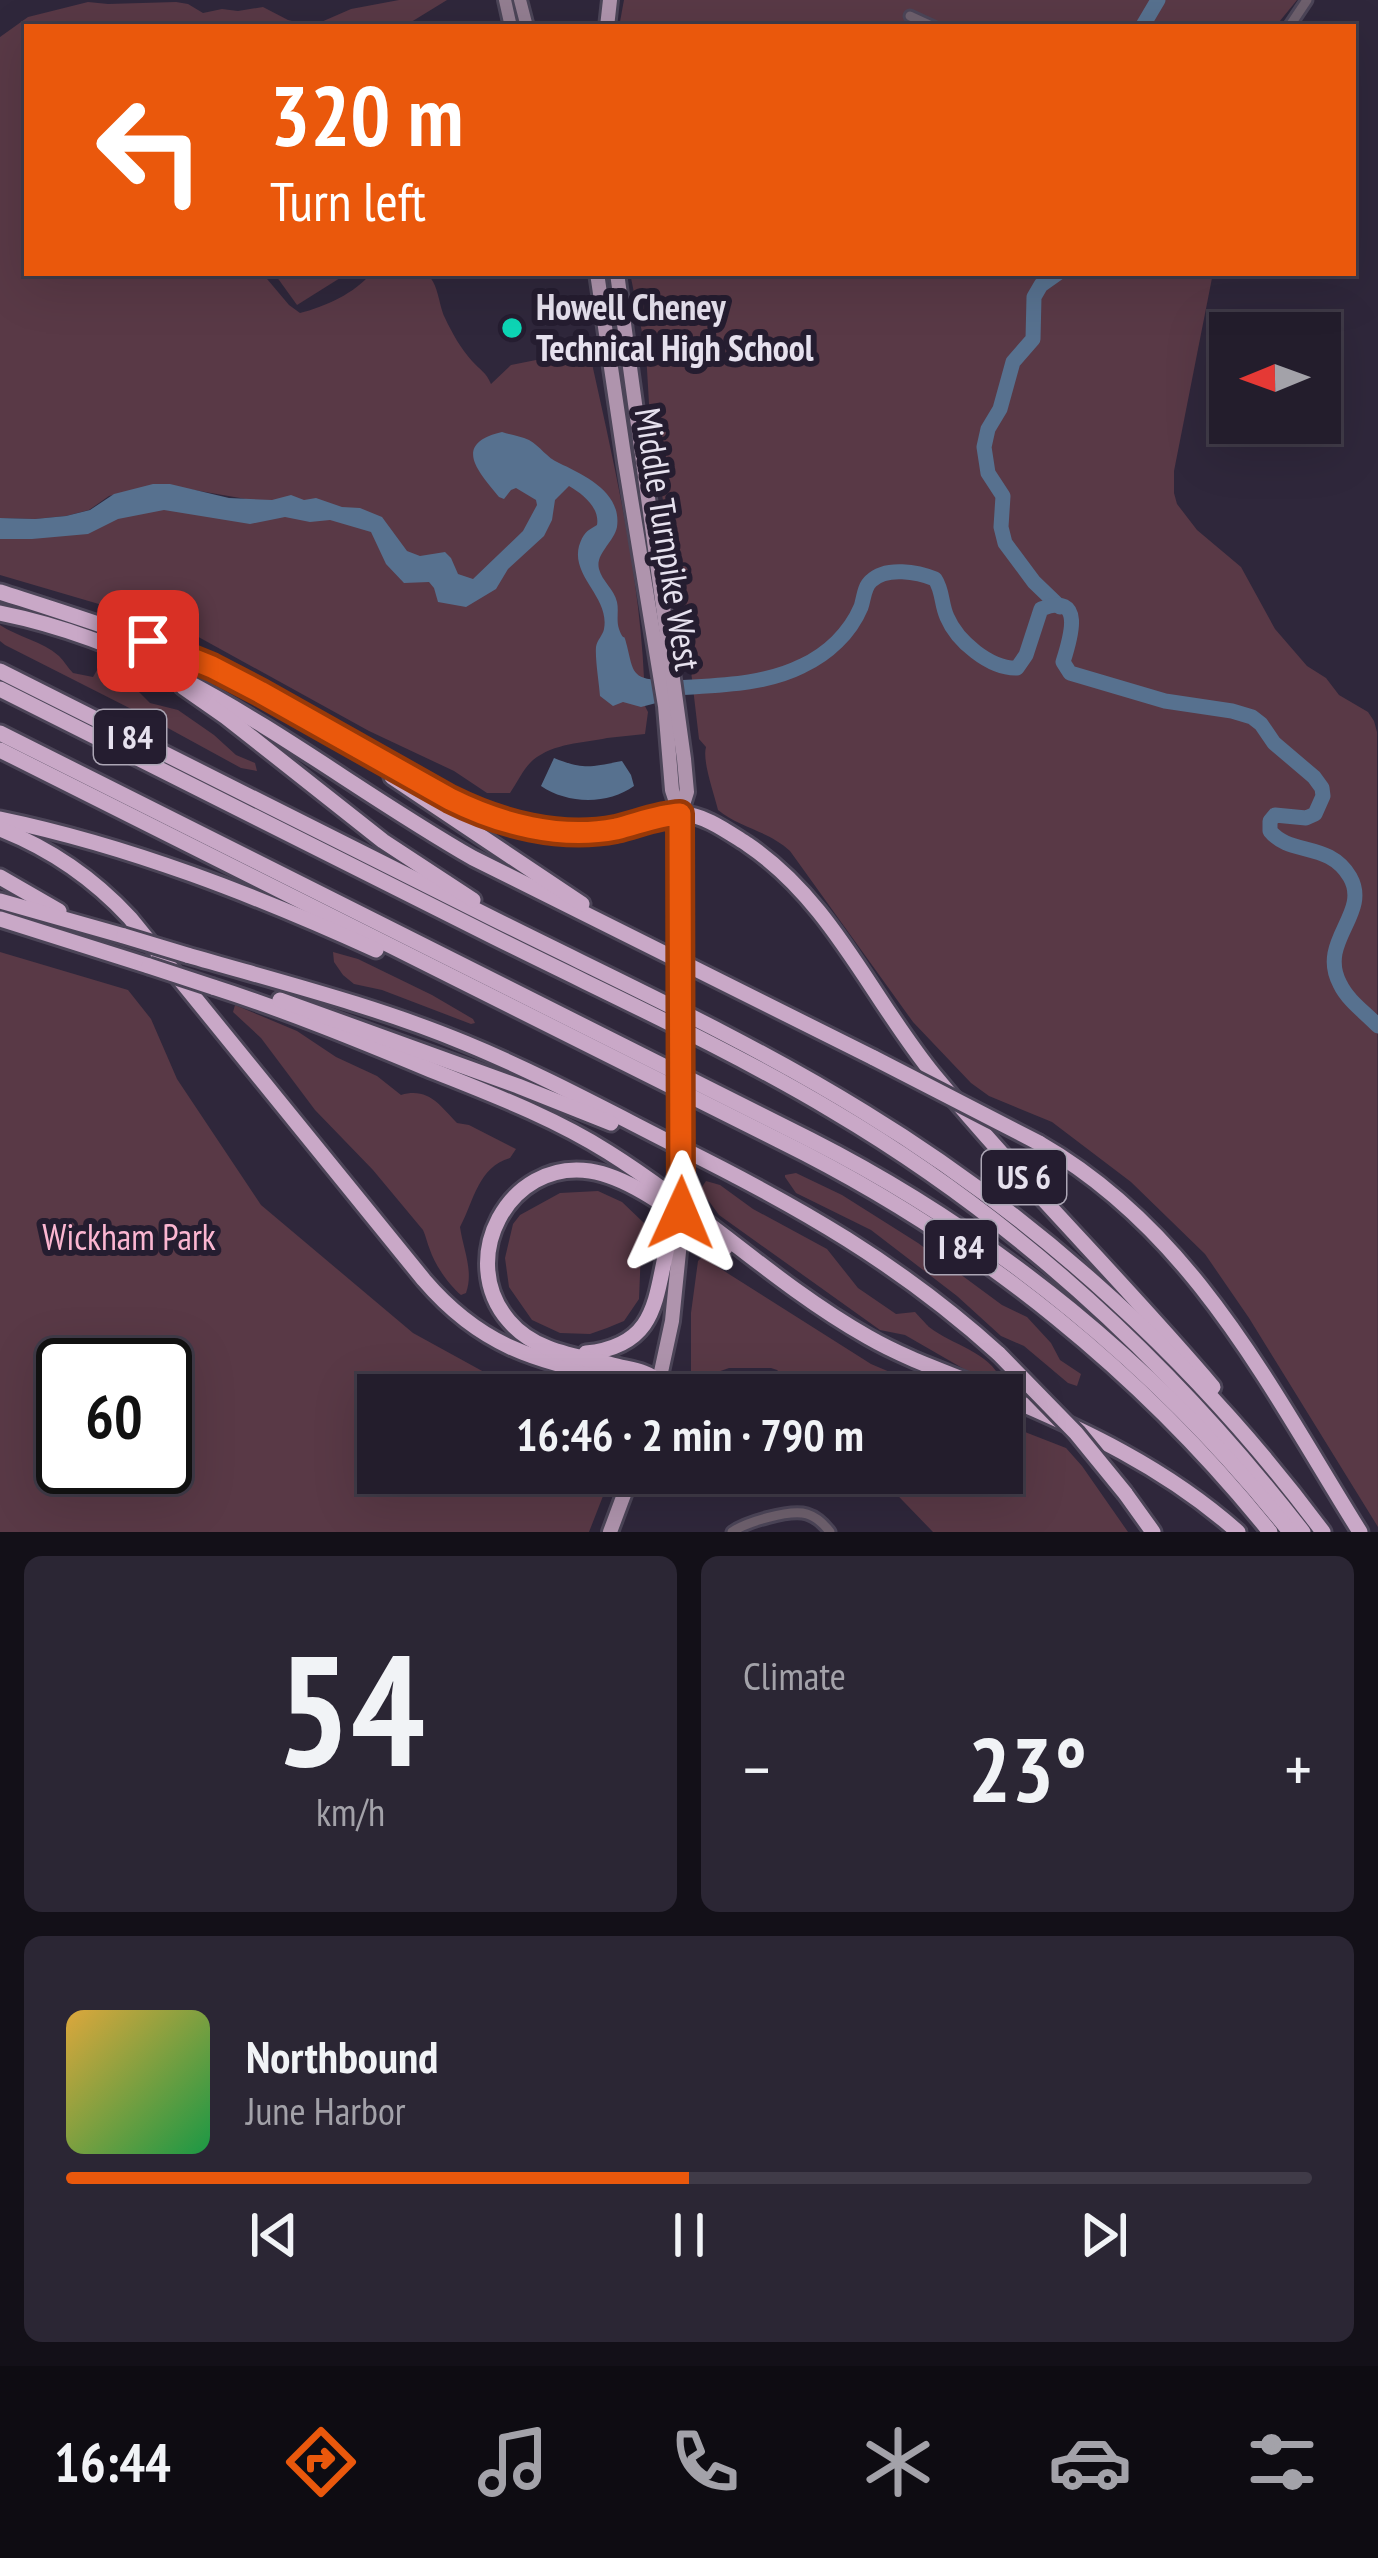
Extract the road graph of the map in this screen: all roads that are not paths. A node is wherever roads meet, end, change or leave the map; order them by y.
1 (910, 16) dead end
2 (927, 24) edge
3 (598, 276) edge
4 (617, 276) edge
5 (648, 558) junction
6 (0, 592) edge
7 (0, 613) edge
8 (123, 652) junction
9 (0, 671) edge
10 (0, 689) edge
11 (323, 729) junction
12 (0, 733) edge
13 (0, 750) edge
14 (680, 814) junction
15 (0, 819) edge
16 (0, 829) edge
17 (0, 877) edge
18 (0, 901) edge
19 (0, 916) edge
20 (498, 921) junction
21 (95, 927) junction
22 (656, 949) junction
23 (431, 967) junction
24 (208, 980) junction
25 (701, 1158) junction
26 (681, 1213) joint
27 (675, 1239) junction
28 (829, 1313) junction
29 (560, 1352) junction
30 (598, 1374) edge
31 (646, 1374) edge
32 (661, 1374) edge
33 (1232, 1421) junction
34 (624, 1494) edge
35 (610, 1532) edge
36 (732, 1532) edge
37 (830, 1532) edge
38 (1153, 1532) edge
39 (1238, 1532) edge
40 (1270, 1532) edge
41 (1290, 1532) edge
42 (1303, 1532) edge
43 (1323, 1532) edge
44 (1360, 1532) edge

1 - 2 street
3 - 5 main road, Middle Turnpike West
4 - 5 main road, Middle Turnpike West
5 - 14 main road, Middle Turnpike West
6 - 11 highway
7 - 8 highway
8 - 20 highway
8 - 22 highway
9 - 20 highway, I 84
10 - 42 highway
11 - 14 highway
11 - 22 highway
12 - 41 highway
13 - 23 highway, I 84
14 - 26 main road, Middle Turnpike West, bridge
14 - 33 highway, US 6
15 - 23 highway
16 - 30 highway
17 - 21 highway
18 - 21 highway
19 - 24 highway, bridge
20 - 33 highway, I 84
21 - 25 highway, bridge
22 - 44 highway, bridge
23 - 40 highway, I 84
24 - 25 highway
24 - 28 highway
25 - 38 highway, bridge
26 - 27 highway, bridge
27 - 29 highway
27 - 32 main road
28 - 29 highway
28 - 39 highway
29 - 31 highway
33 - 43 highway, I 84
34 - 35 main road
36 - 37 street

